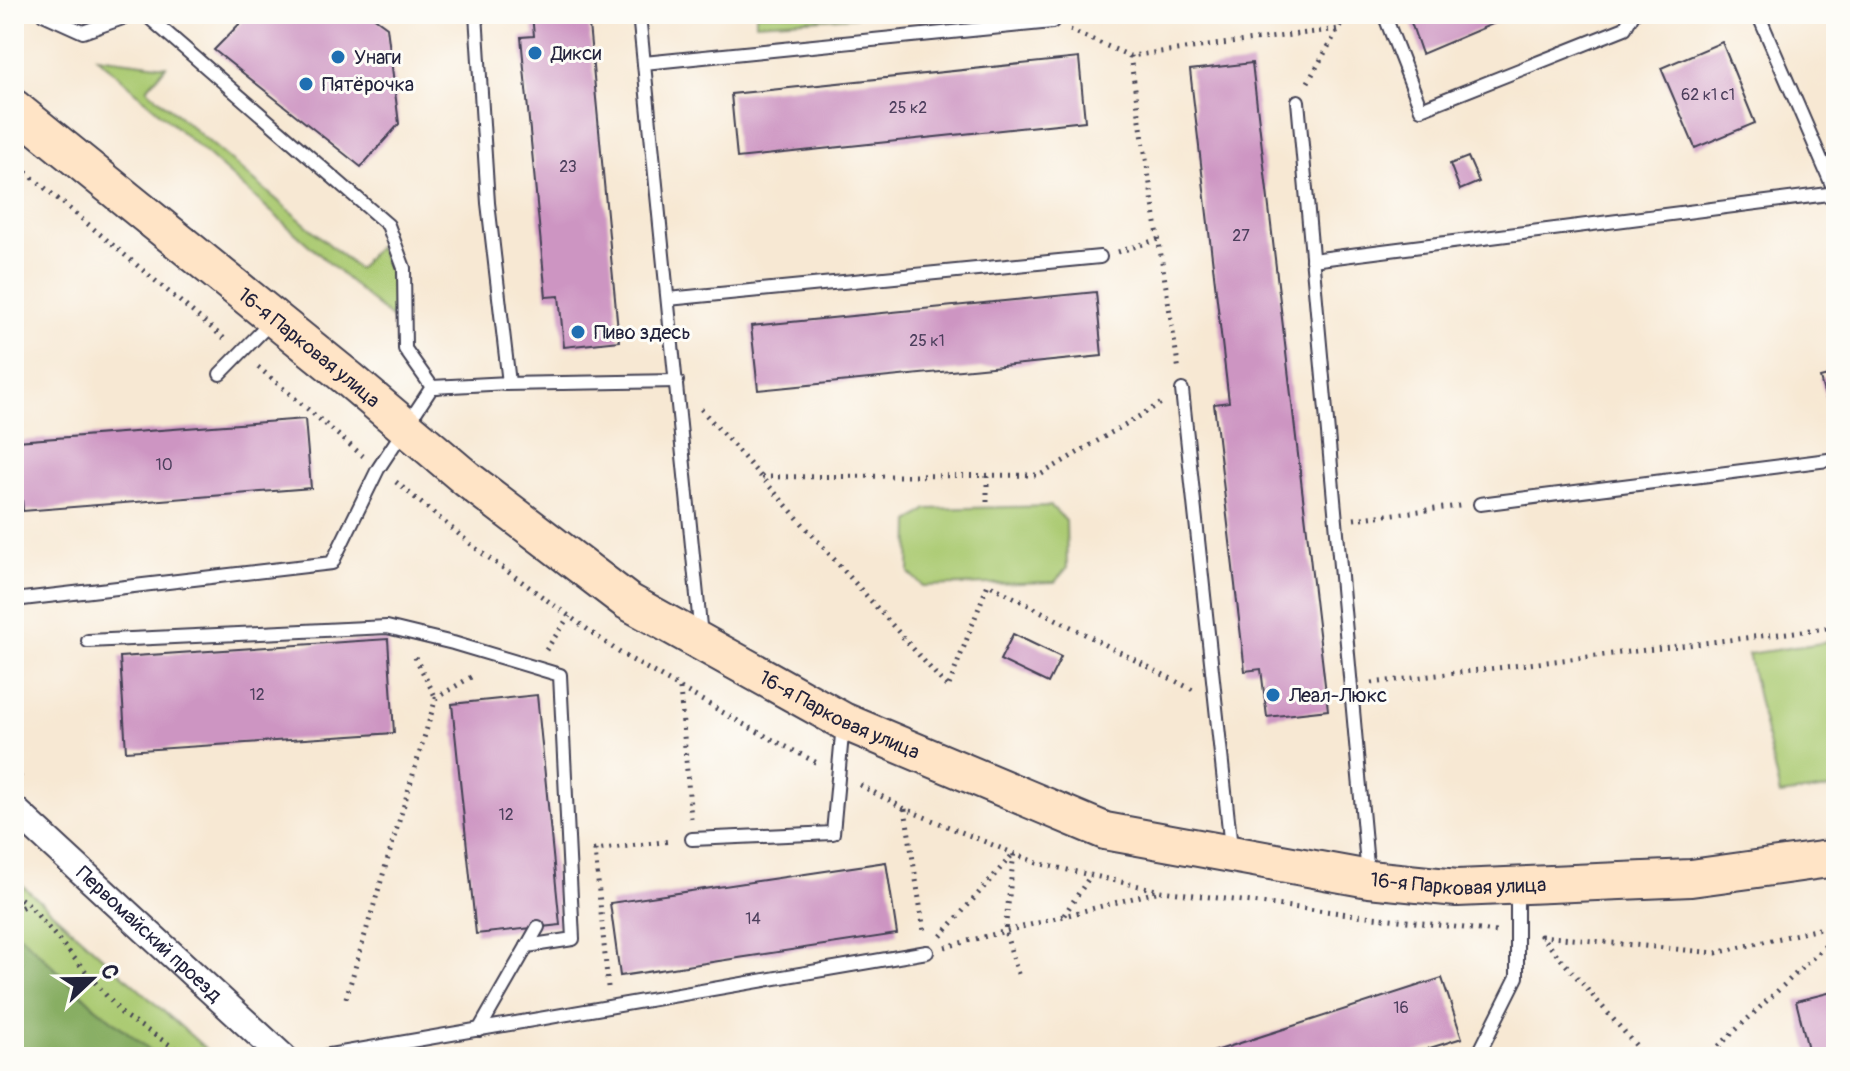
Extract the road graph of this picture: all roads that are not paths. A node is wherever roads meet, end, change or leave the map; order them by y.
1 (43, 14) edge
2 (134, 14) edge
3 (145, 14) edge
4 (476, 14) edge
5 (639, 14) edge
6 (1384, 14) edge
7 (1633, 14) edge
8 (1758, 14) edge
9 (1052, 22) road end
10 (644, 63) junction
11 (1298, 101) road end
12 (14, 108) edge
13 (1836, 194) edge
14 (1100, 257) road end
15 (1312, 260) junction
16 (668, 299) junction
17 (273, 319) junction
18 (220, 374) dead end
19 (677, 381) junction
20 (509, 383) junction
21 (432, 387) junction
22 (1182, 390) road end
23 (407, 426) junction
24 (1836, 459) edge
25 (1480, 504) road end
26 (14, 600) edge
27 (88, 641) dead end
28 (701, 642) junction
29 (843, 721) junction
30 (14, 809) edge
31 (692, 839) road end
32 (1232, 856) junction
33 (1836, 858) edge
34 (1369, 879) junction
35 (1517, 886) junction
36 (538, 927) dead end
37 (527, 946) junction
38 (927, 952) road end
39 (479, 1030) junction
40 (283, 1057) edge
41 (318, 1057) edge
42 (1477, 1057) edge

1 - 2 lane
3 - 21 lane
4 - 20 lane
5 - 10 lane
6 - 7 lane
8 - 13 lane
9 - 10 lane
10 - 16 lane
11 - 15 lane
12 - 17 main road, 16-я Парковая улица
13 - 15 lane
14 - 16 lane
15 - 34 lane
16 - 19 lane
17 - 18 lane
17 - 23 main road, 16-я Парковая улица
19 - 20 lane
19 - 28 lane
20 - 21 lane
21 - 23 lane
22 - 32 lane
23 - 26 lane
23 - 28 main road, 16-я Парковая улица
24 - 25 lane
27 - 37 lane
28 - 29 main road, 16-я Парковая улица
29 - 31 lane
29 - 32 main road, 16-я Парковая улица
30 - 40 street, Первомайский проезд
32 - 34 main road, 16-я Парковая улица
33 - 35 main road, 16-я Парковая улица
34 - 35 main road, 16-я Парковая улица
35 - 42 lane
36 - 37 lane
37 - 39 lane
38 - 39 lane
39 - 41 lane

